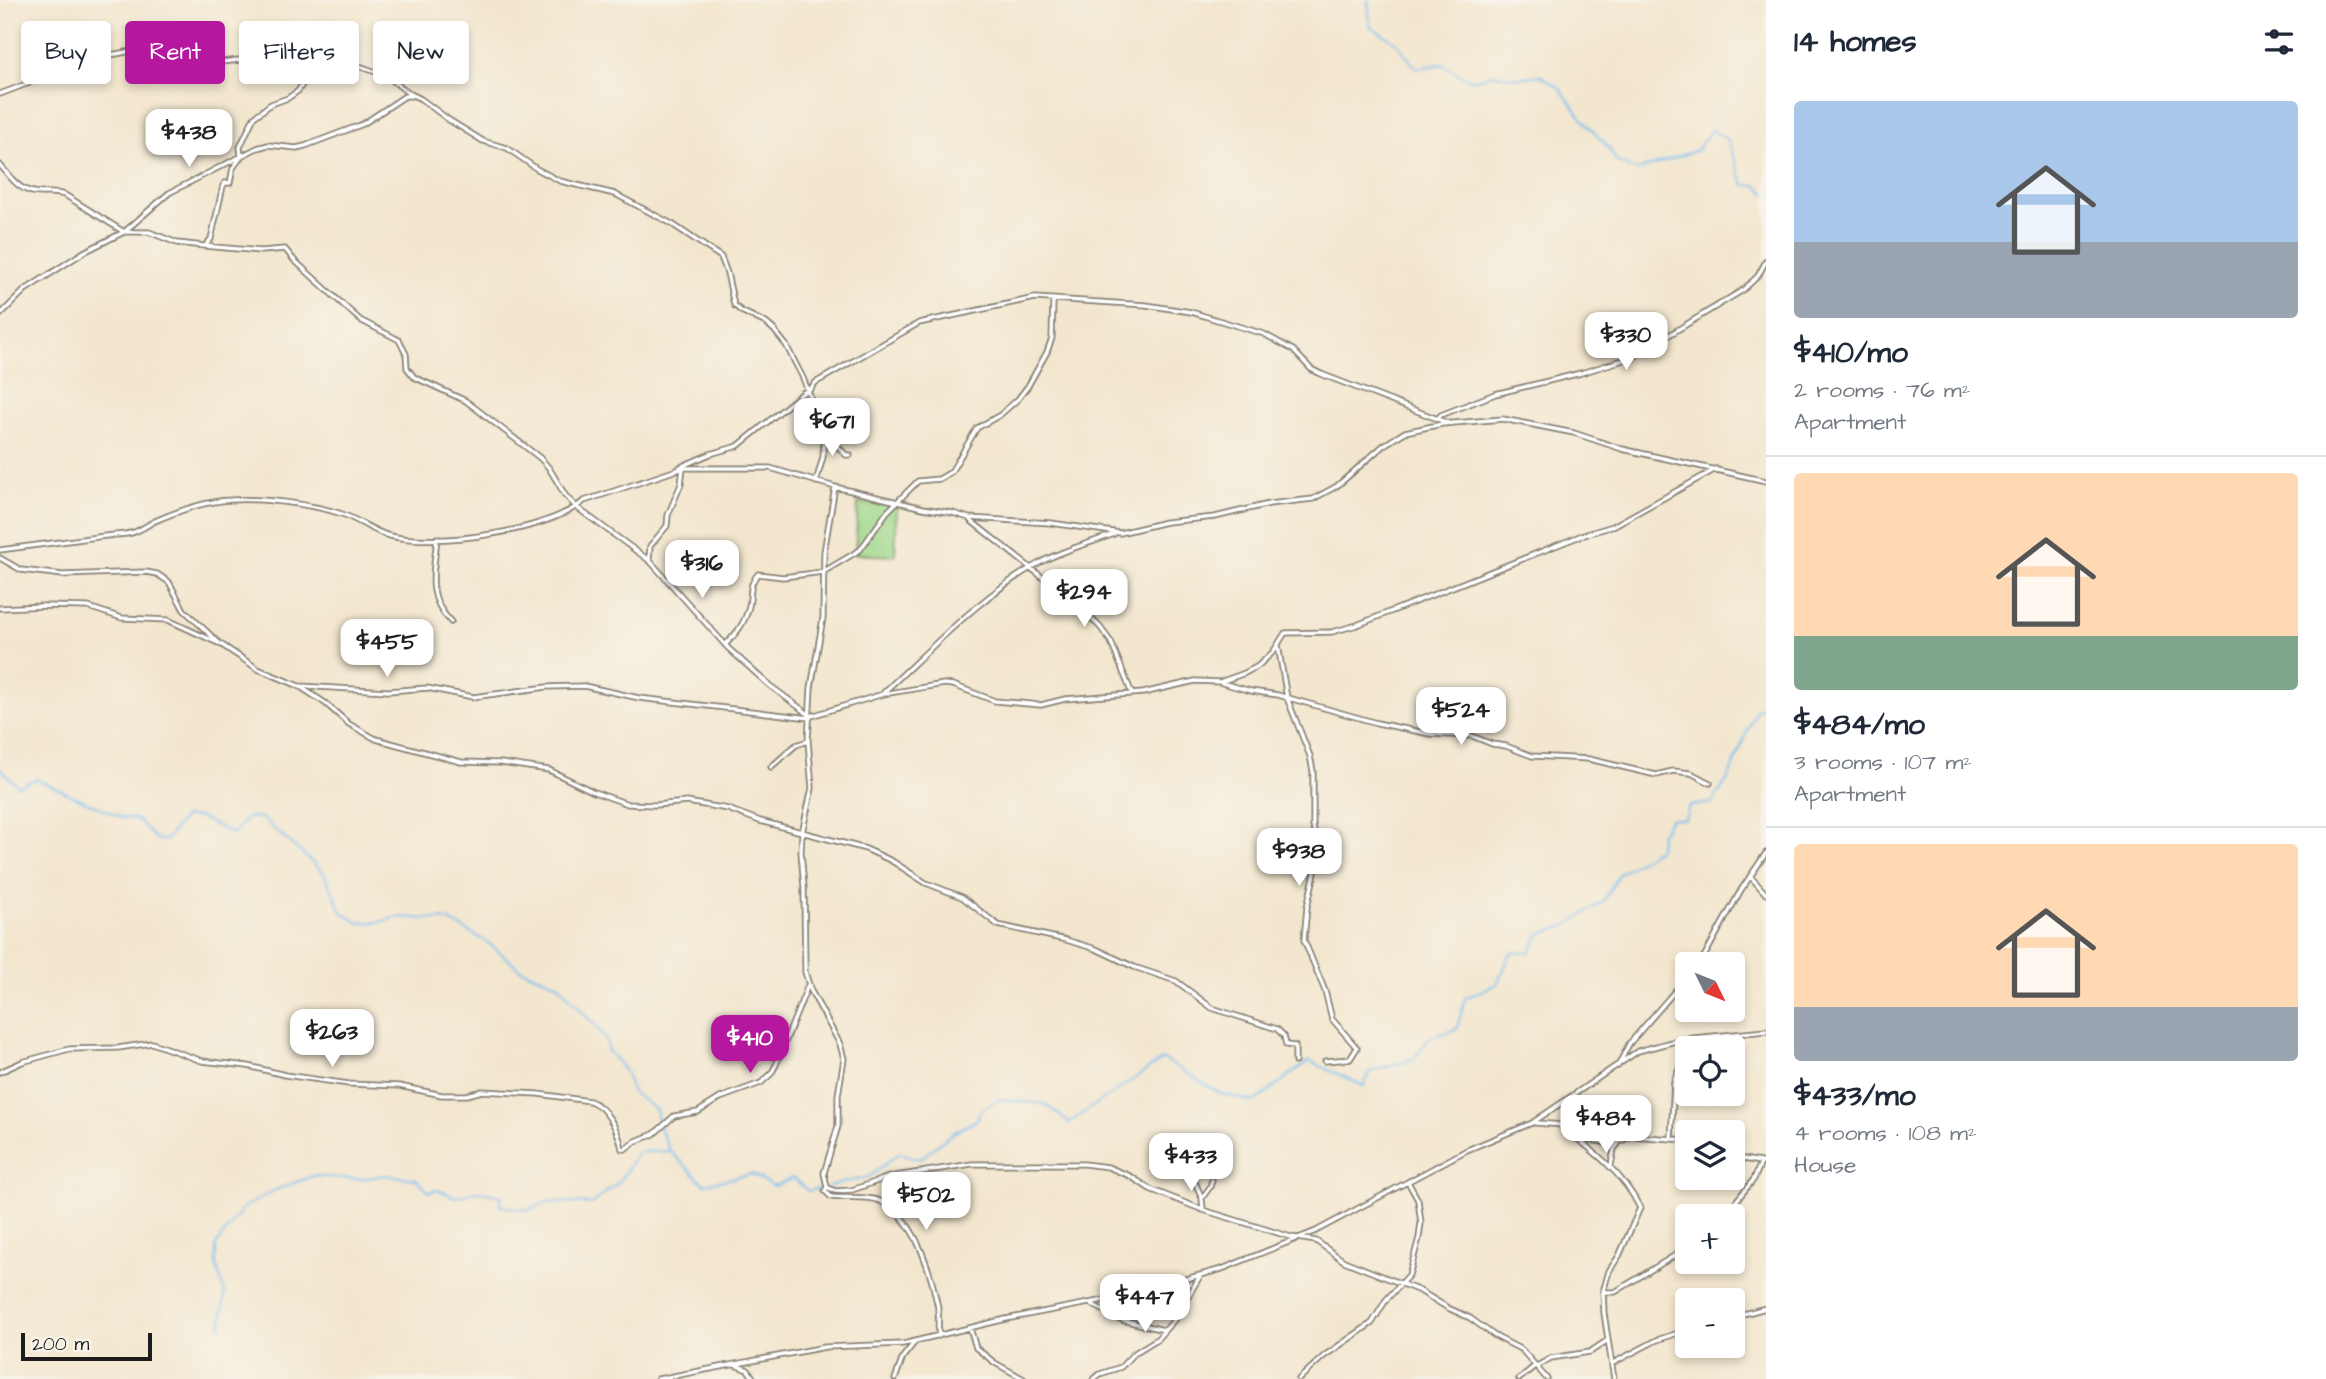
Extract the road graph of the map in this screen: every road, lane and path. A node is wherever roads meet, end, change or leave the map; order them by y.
1 (239, 60) edge
2 (359, 66) edge
3 (303, 84) edge
4 (0, 94) edge
5 (413, 95) junction
6 (241, 157) junction
7 (0, 165) edge
8 (124, 232) junction
9 (204, 246) junction
10 (1766, 261) edge
11 (1053, 300) junction
12 (0, 315) edge
13 (808, 392) junction
14 (1437, 419) junction
15 (1451, 424) junction
16 (824, 432) junction
17 (850, 455) dead end
18 (682, 468) junction
19 (1716, 468) junction
20 (672, 471) junction
21 (1766, 481) edge
22 (816, 482) junction
23 (835, 487) junction
24 (898, 502) junction
25 (576, 508) junction
26 (968, 519) junction
27 (1117, 533) junction
28 (437, 538) junction
29 (0, 550) edge
30 (0, 558) edge
31 (649, 561) junction
32 (1032, 567) junction
33 (823, 572) junction
34 (0, 608) edge
35 (451, 622) dead end
36 (219, 643) junction
37 (1278, 644) junction
38 (725, 645) junction
39 (1220, 682) junction
40 (299, 686) junction
41 (883, 694) junction
42 (1132, 694) junction
43 (1287, 698) junction
44 (810, 717) junction
45 (808, 741) junction
46 (771, 767) dead end
47 (1710, 783) dead end
48 (802, 833) junction
49 (1766, 853) edge
50 (1750, 876) junction
51 (1766, 894) edge
52 (1707, 952) edge
53 (808, 985) junction
54 (1675, 991) edge
55 (1766, 1031) edge
56 (1719, 1036) edge
57 (1675, 1042) edge
58 (1325, 1061) dead end
59 (1295, 1062) dead end
60 (1618, 1067) junction
61 (0, 1072) edge
62 (1675, 1079) edge
63 (1532, 1123) junction
64 (1559, 1125) junction
65 (1671, 1139) junction
66 (1675, 1139) edge
67 (1619, 1143) junction
68 (1745, 1159) edge
69 (1764, 1163) edge
70 (1611, 1167) junction
71 (1194, 1180) dead end
72 (1212, 1180) dead end
73 (1408, 1182) junction
74 (827, 1187) junction
75 (1202, 1198) junction
76 (1734, 1204) edge
77 (1203, 1210) junction
78 (1298, 1239) junction
79 (1675, 1255) edge
80 (1200, 1276) junction
81 (1402, 1284) junction
82 (1603, 1292) junction
83 (1091, 1304) junction
84 (1766, 1308) edge
85 (1745, 1314) edge
86 (970, 1328) junction
87 (1164, 1330) junction
88 (1675, 1333) edge
89 (939, 1336) junction
90 (1608, 1340) junction
91 (916, 1341) junction
92 (1613, 1363) junction
93 (733, 1365) junction
94 (1537, 1365) junction
95 (671, 1378) edge
96 (658, 1379) edge
97 (754, 1379) edge
98 (895, 1379) edge
99 (1024, 1379) edge
100 (1094, 1379) edge
101 (1299, 1379) edge
102 (1519, 1379) edge
103 (1547, 1379) edge
104 (1614, 1379) edge

1 - 4 street
2 - 5 street
3 - 6 street
5 - 6 street
5 - 13 street
6 - 8 street
6 - 9 street
7 - 8 street
8 - 9 street
8 - 12 street
9 - 25 street
10 - 14 street
11 - 13 street
11 - 14 street
11 - 24 street
13 - 16 street
13 - 20 street
14 - 15 street
15 - 19 street
15 - 27 street
16 - 17 street
16 - 22 street
18 - 20 street
18 - 22 street
18 - 31 street
19 - 21 street
19 - 37 street
20 - 25 street
22 - 23 street
23 - 24 street
23 - 33 street
24 - 26 street
24 - 33 street
25 - 28 street
25 - 31 street
26 - 27 street
26 - 32 street
27 - 32 street
28 - 29 street
28 - 35 street
30 - 36 street
31 - 38 street
32 - 41 street
32 - 42 street
33 - 38 street
33 - 44 street
34 - 36 street
36 - 40 street
37 - 39 street
37 - 43 street
38 - 44 street
39 - 42 street
39 - 43 street
40 - 44 street
40 - 48 street
41 - 42 street
41 - 44 street
43 - 47 street
43 - 58 street
44 - 45 street
45 - 46 street
45 - 48 street
48 - 53 street
48 - 59 street
49 - 50 street
50 - 51 street
50 - 52 street
53 - 61 street
53 - 74 street
54 - 60 street
55 - 56 street
57 - 60 street
60 - 63 street
62 - 65 street
63 - 64 street
63 - 73 street
64 - 67 street
64 - 70 street
65 - 66 street
65 - 67 street
67 - 70 street
68 - 69 street
69 - 76 street
70 - 82 street
71 - 75 street
72 - 75 street
73 - 78 street
73 - 81 street
74 - 77 street
74 - 89 street
75 - 77 street
77 - 78 street
78 - 80 street
78 - 81 street
79 - 82 street
80 - 83 street
80 - 87 street
81 - 94 street
81 - 101 street
82 - 90 street
83 - 86 street
83 - 87 street
84 - 85 street
86 - 89 street
86 - 99 street
87 - 100 street
88 - 92 street
89 - 91 street
90 - 92 street
90 - 94 street
91 - 93 street
91 - 98 street
92 - 104 street
93 - 95 street
93 - 97 street
94 - 102 street
94 - 103 street
95 - 96 street

